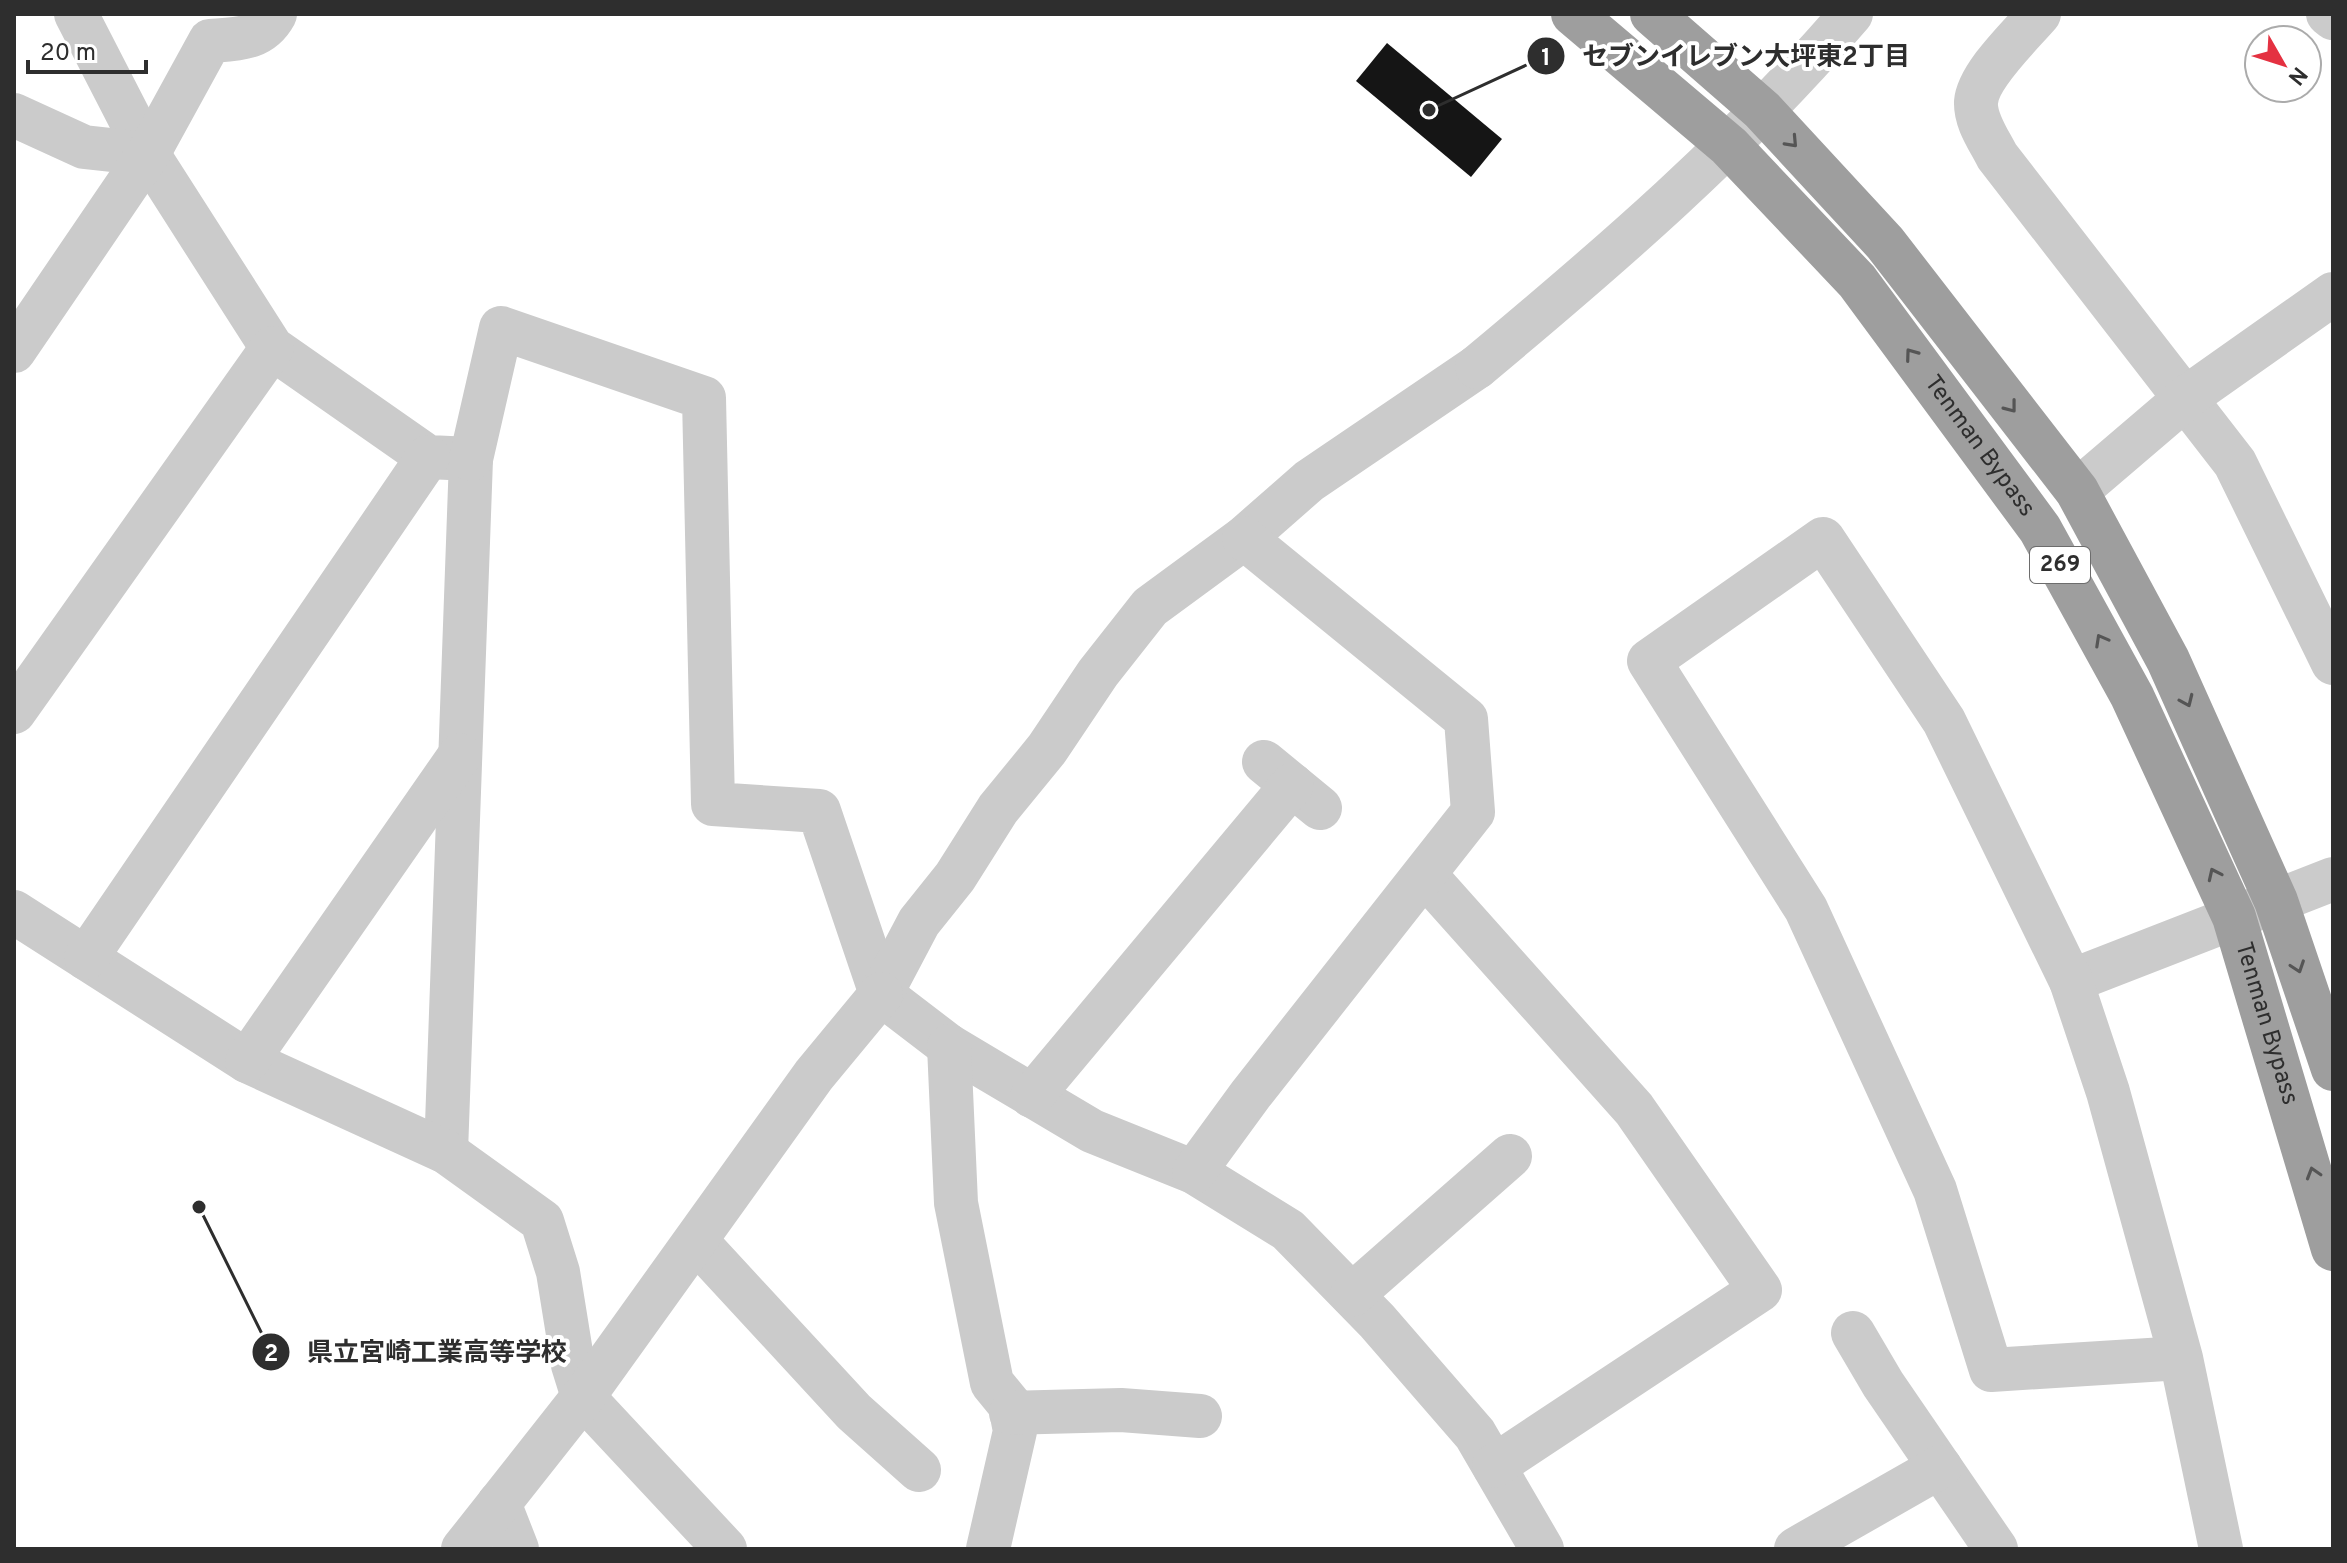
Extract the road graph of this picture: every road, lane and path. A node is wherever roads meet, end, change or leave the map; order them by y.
1 (76, 14) edge
2 (275, 14) edge
3 (1573, 14) edge
4 (1652, 14) edge
5 (1851, 14) edge
6 (2039, 14) edge
7 (2328, 14) edge
8 (2333, 18) edge
9 (1762, 110) junction
10 (14, 115) edge
11 (1729, 146) junction
12 (148, 154) junction
13 (2333, 294) edge
14 (272, 348) junction
15 (14, 351) edge
16 (2187, 397) junction
17 (428, 457) junction
18 (471, 459) junction
19 (2077, 491) junction
20 (1244, 538) junction
21 (2333, 663) edge
22 (14, 712) edge
23 (460, 755) junction
24 (1292, 785) dead end
25 (1425, 875) junction
26 (2333, 879) edge
27 (2276, 901) junction
28 (14, 912) edge
29 (2234, 917) junction
30 (86, 958) junction
31 (2071, 981) junction
32 (881, 994) junction
33 (949, 1046) junction
34 (247, 1061) junction
35 (2333, 1069) edge
36 (1032, 1096) junction
37 (446, 1152) junction
38 (1510, 1156) dead end
39 (1194, 1172) junction
40 (696, 1241) junction
41 (2333, 1249) edge
42 (1352, 1295) junction
43 (1853, 1333) dead end
44 (2181, 1358) junction
45 (583, 1397) junction
46 (1011, 1413) junction
47 (1200, 1416) dead end
48 (1494, 1466) junction
49 (1940, 1467) junction
50 (919, 1470) dead end
51 (499, 1503) junction
52 (463, 1549) edge
53 (517, 1549) edge
54 (725, 1549) edge
55 (988, 1549) edge
56 (1542, 1549) edge
57 (1796, 1549) edge
58 (1996, 1549) edge
59 (2221, 1549) edge

1 - 12 street
2 - 12 street
3 - 11 highway, Tenman Bypass / 269
4 - 9 highway, Tenman Bypass / 269
5 - 9 street
6 - 16 street
7 - 8 street
9 - 11 street
9 -> 19 highway, Tenman Bypass / 269
10 - 12 street
11 - 20 street
29 -> 11 highway, Tenman Bypass / 269
12 - 14 street
12 - 15 street
13 - 16 street
14 - 17 street
14 - 22 street
16 - 19 street
16 - 21 street
17 - 18 street
17 - 30 street
18 - 23 street
18 - 32 street
19 -> 27 highway, Tenman Bypass / 269
20 - 25 street
20 - 32 street
23 - 34 street
23 - 37 street
24 - 36 street
25 - 39 street
25 - 48 street
26 - 27 street
27 - 29 street
27 -> 35 highway, Tenman Bypass / 269
28 - 30 street
29 - 31 street
41 -> 29 highway, Tenman Bypass / 269
30 - 34 street
31 - 44 street
31 - 44 street
32 - 33 street
32 - 40 street
33 - 36 street
33 - 46 street
34 - 37 street
36 - 39 street
37 - 45 street
38 - 42 street
39 - 42 street
40 - 45 street
40 - 50 street
42 - 48 street
43 - 49 street
44 - 59 street
45 - 51 street
45 - 54 street
46 - 47 street
46 - 55 street
48 - 56 street
49 - 57 street
49 - 58 street
51 - 52 street
51 - 53 street

